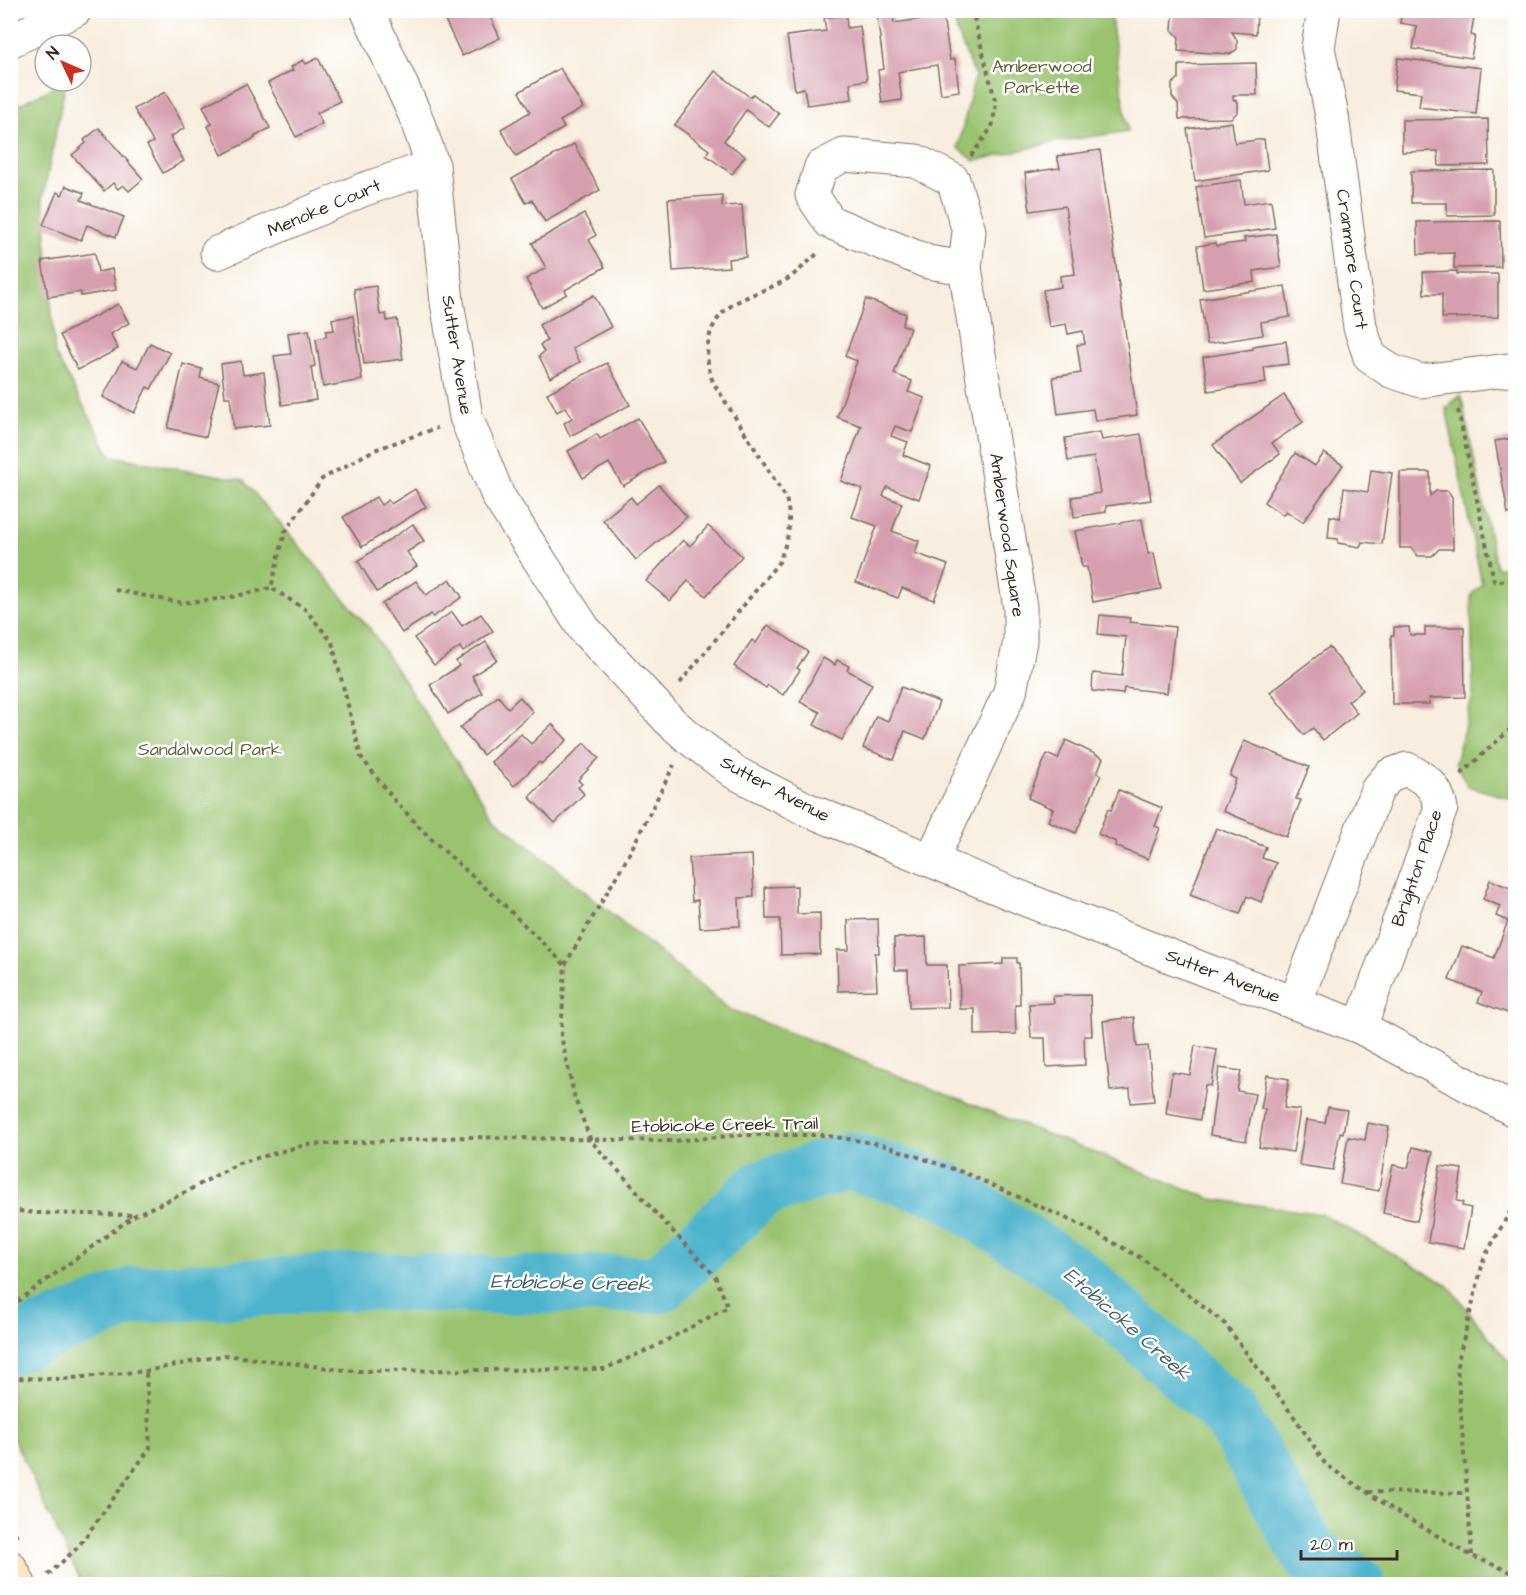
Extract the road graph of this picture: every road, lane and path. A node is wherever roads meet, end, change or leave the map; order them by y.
1 (75, 10) edge
2 (367, 10) edge
3 (972, 10) edge
4 (1324, 10) edge
5 (10, 41) edge
6 (433, 166) junction
7 (953, 180) junction
8 (830, 222) junction
9 (217, 253) dead end
10 (965, 268) junction
11 (1515, 369) edge
12 (1451, 377) junction
13 (466, 417) junction
14 (1515, 580) edge
15 (271, 588) junction
16 (115, 590) dead end
17 (659, 709) junction
18 (1515, 724) edge
19 (688, 737) junction
20 (1424, 778) junction
21 (932, 859) junction
22 (565, 965) junction
23 (1295, 1003) junction
24 (1360, 1027) junction
25 (1515, 1111) edge
26 (591, 1141) junction
27 (1515, 1201) edge
28 (10, 1210) edge
29 (135, 1215) junction
30 (10, 1307) edge
31 (146, 1371) junction
32 (10, 1378) edge
33 (1367, 1492) junction
34 (1467, 1493) junction
35 (1472, 1556) junction
36 (10, 1567) edge
37 (1515, 1574) edge
38 (32, 1582) edge

1 - 5 street
2 - 6 street, Sutter Avenue
3 - 7 path
4 - 12 street, Cranmore Court
6 - 9 street, Menoke Court
6 - 13 street, Sutter Avenue
7 - 8 street
7 - 10 street, Amberwood Square
8 - 10 street
8 - 17 path
10 - 21 street, Amberwood Square
11 - 12 street, Cranmore Court
12 - 14 path
13 - 15 path
13 - 17 street, Sutter Avenue
15 - 16 path
15 - 22 path
17 - 19 street, Sutter Avenue
18 - 20 path
19 - 21 street, Sutter Avenue
19 - 22 path
20 - 23 street
20 - 24 street, Brighton Place
21 - 23 street, Sutter Avenue
22 - 26 path
23 - 24 street, Sutter Avenue
24 - 25 street, Sutter Avenue
26 - 29 path, Etobicoke Creek Trail
26 - 31 path
26 - 33 path, Etobicoke Creek Trail
27 - 34 path
28 - 29 path
29 - 30 path, Etobicoke Creek Trail
31 - 32 path
31 - 38 path
33 - 34 path
33 - 35 path, Etobicoke Creek Trail
34 - 35 path
35 - 37 path, Etobicoke Creek Trail
36 - 38 main road

